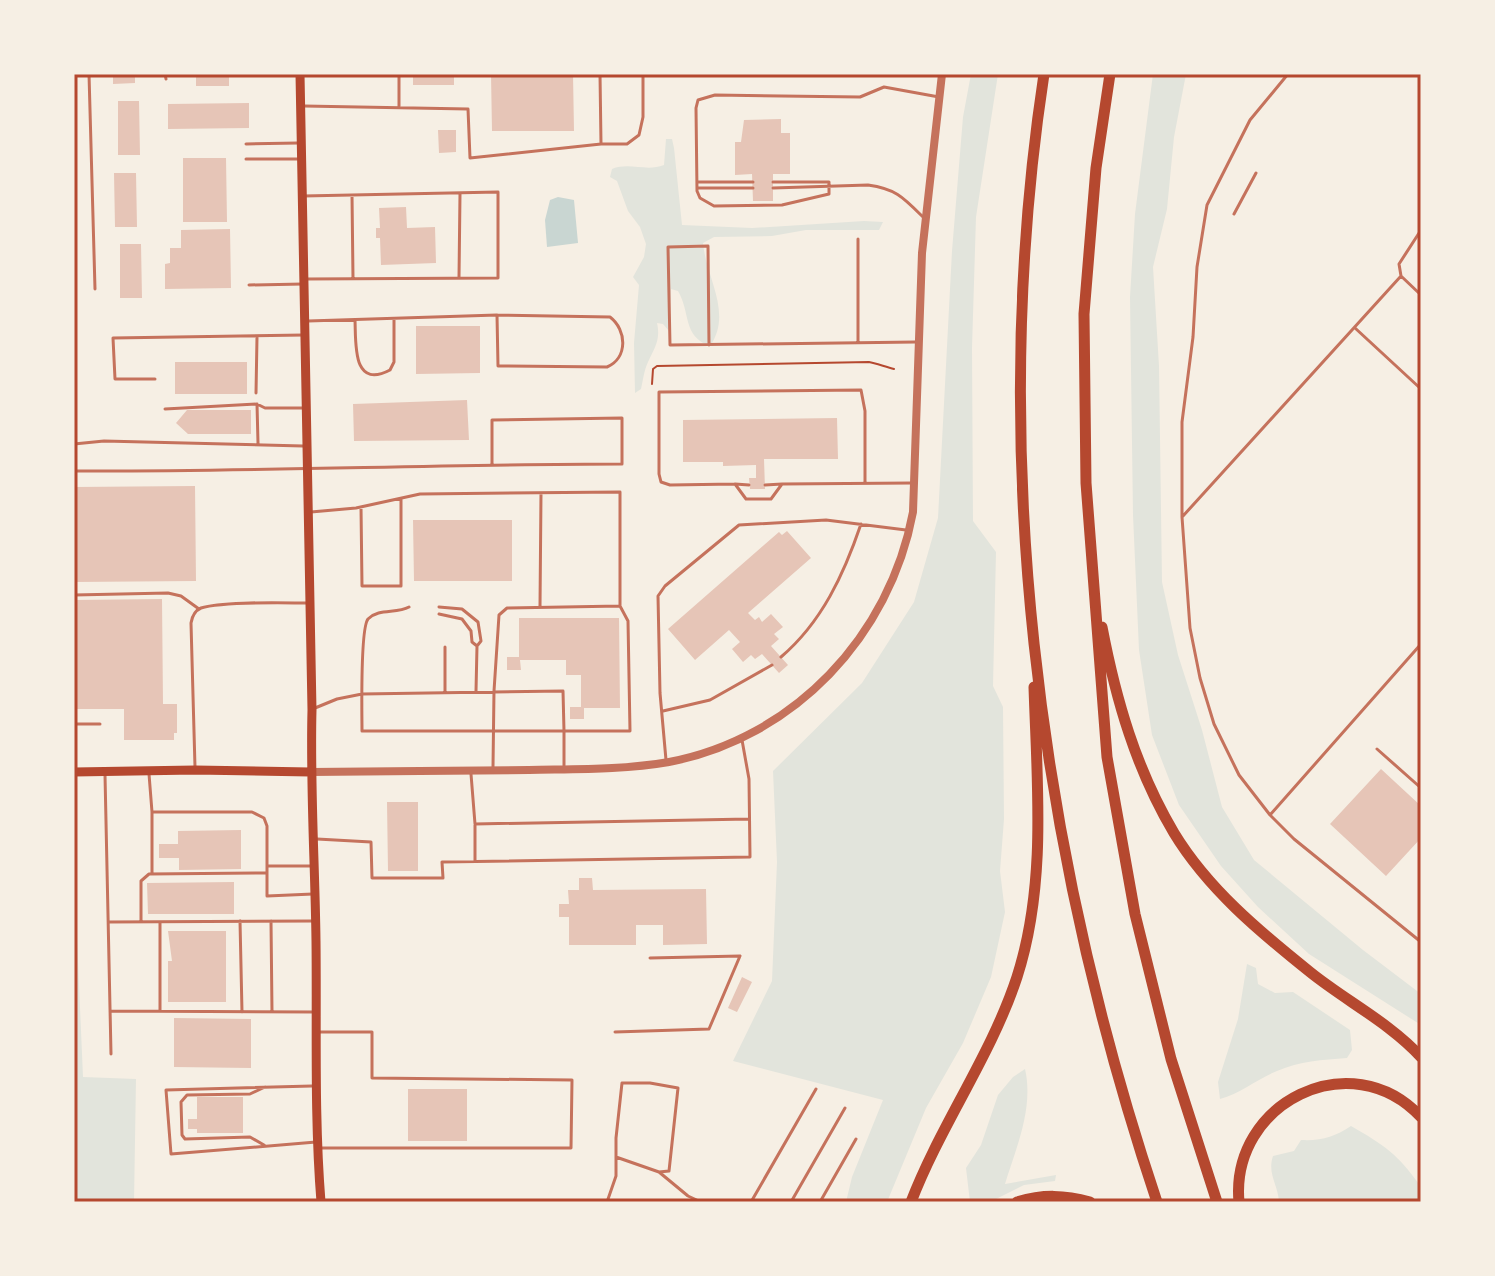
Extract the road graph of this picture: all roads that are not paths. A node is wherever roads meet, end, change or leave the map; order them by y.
1 (89, 74) edge
2 (300, 74) edge
3 (399, 74) edge
4 (600, 74) edge
5 (643, 74) edge
6 (942, 74) edge
7 (1044, 74) edge
8 (1110, 74) edge
9 (1288, 74) edge
10 (939, 97) junction
11 (301, 106) junction
12 (399, 106) junction
13 (302, 143) junction
14 (246, 144) dead end
15 (601, 144) junction
16 (246, 159) dead end
17 (302, 159) junction
18 (1256, 173) dead end
19 (697, 182) junction
20 (773, 185) dead end
21 (829, 185) junction
22 (697, 188) junction
23 (460, 193) junction
24 (352, 195) junction
25 (303, 196) junction
26 (1234, 214) dead end
27 (925, 220) junction
28 (1421, 230) edge
29 (858, 239) dead end
30 (1401, 276) junction
31 (353, 278) junction
32 (459, 278) junction
33 (303, 281) junction
34 (249, 285) dead end
35 (95, 289) dead end
36 (1421, 295) edge
37 (497, 315) junction
38 (394, 319) junction
39 (355, 320) junction
40 (304, 321) junction
41 (1355, 328) junction
42 (304, 335) junction
43 (257, 337) junction
44 (858, 342) junction
45 (920, 342) junction
46 (709, 345) junction
47 (155, 379) dead end
48 (1421, 389) edge
49 (256, 393) dead end
50 (257, 404) junction
51 (165, 409) dead end
52 (306, 409) junction
53 (258, 443) junction
54 (74, 444) edge
55 (307, 446) junction
56 (492, 464) junction
57 (306, 469) junction
58 (74, 471) edge
59 (865, 483) junction
60 (916, 483) junction
61 (735, 484) junction
62 (782, 484) junction
63 (749, 485) dead end
64 (765, 485) dead end
65 (541, 493) junction
66 (401, 498) junction
67 (361, 507) junction
68 (308, 512) junction
69 (1182, 517) junction
70 (861, 524) junction
71 (910, 530) junction
72 (1091, 567) junction
73 (74, 595) edge
74 (309, 603) junction
75 (620, 606) junction
76 (409, 607) dead end
77 (439, 607) dead end
78 (540, 607) junction
79 (1032, 607) junction
80 (199, 609) junction
81 (400, 612) junction
82 (439, 614) dead end
83 (408, 615) dead end
84 (1421, 644) edge
85 (477, 646) junction
86 (445, 647) dead end
87 (781, 657) dead end
88 (772, 665) dead end
89 (476, 691) junction
90 (494, 691) junction
91 (445, 692) junction
92 (362, 694) junction
93 (312, 710) junction
94 (661, 711) junction
95 (74, 724) edge
96 (100, 724) dead end
97 (493, 730) junction
98 (564, 731) junction
99 (741, 738) junction
100 (1377, 749) dead end
101 (667, 762) junction
102 (564, 769) junction
103 (195, 770) junction
104 (149, 771) junction
105 (471, 771) junction
106 (493, 771) junction
107 (74, 772) edge
108 (105, 772) junction
109 (310, 772) junction
110 (1421, 788) edge
111 (152, 812) junction
112 (1270, 815) junction
113 (749, 819) junction
114 (475, 824) junction
115 (313, 839) junction
116 (475, 861) junction
117 (267, 866) junction
118 (314, 866) junction
119 (267, 873) junction
120 (152, 874) junction
121 (315, 894) junction
122 (240, 921) junction
123 (271, 921) junction
124 (316, 921) junction
125 (109, 922) junction
126 (141, 922) junction
127 (160, 922) junction
128 (1421, 942) edge
129 (650, 958) dead end
130 (110, 1011) junction
131 (160, 1011) junction
132 (242, 1012) junction
133 (272, 1012) junction
134 (317, 1012) junction
135 (317, 1032) junction
136 (615, 1032) dead end
137 (111, 1054) dead end
138 (1421, 1057) edge
139 (269, 1086) junction
140 (316, 1086) junction
141 (816, 1089) dead end
142 (845, 1108) dead end
143 (1421, 1117) edge
144 (856, 1139) dead end
145 (318, 1145) junction
146 (266, 1146) junction
147 (616, 1157) junction
148 (659, 1172) junction
149 (321, 1202) edge
150 (607, 1202) edge
151 (701, 1202) edge
152 (751, 1202) edge
153 (791, 1202) edge
154 (820, 1202) edge
155 (911, 1202) edge
156 (1017, 1202) edge
157 (1090, 1202) edge
158 (1157, 1202) edge
159 (1217, 1202) edge
160 (1239, 1202) edge

1 - 35 lane
2 - 11 main road
3 - 12 lane
4 - 15 lane
5 - 15 lane
6 - 10 street
7 - 79 highway
8 - 72 highway
9 - 69 lane
10 - 19 lane
10 - 27 street
11 - 12 lane
11 - 13 main road
12 - 15 lane
13 - 14 lane
13 - 17 main road
16 - 17 lane
17 - 25 main road
18 - 26 lane
19 - 22 lane
19 - 22 lane
20 - 21 lane
21 - 22 lane
21 - 27 lane
23 - 24 lane
23 - 32 lane
23 - 32 lane
24 - 25 lane
24 - 31 lane
25 - 33 main road
27 - 45 street
28 - 30 lane
29 - 44 lane
30 - 36 lane
30 - 41 lane
31 - 32 lane
31 - 33 lane
33 - 34 lane
33 - 40 main road
37 - 37 lane
37 - 38 lane
38 - 39 lane
38 - 39 lane
39 - 40 lane
40 - 42 main road
41 - 48 lane
41 - 69 lane
42 - 43 lane
42 - 52 main road
43 - 47 lane
43 - 49 lane
44 - 45 lane
44 - 46 lane
45 - 60 street
46 - 46 lane
50 - 51 lane
50 - 52 lane
50 - 53 lane
52 - 55 main road
53 - 54 lane
53 - 55 lane
55 - 57 main road
56 - 56 lane
56 - 57 lane
57 - 58 lane
57 - 68 main road
59 - 60 lane
59 - 61 lane
59 - 62 lane
60 - 71 street
61 - 62 lane
61 - 63 lane
62 - 64 lane
65 - 66 lane
65 - 75 lane
65 - 78 lane
66 - 67 lane
66 - 67 lane
67 - 68 lane
68 - 74 main road
69 - 112 lane
70 - 71 lane
70 - 87 lane
70 - 94 lane
71 - 99 street
72 - 138 highway
72 - 159 highway
73 - 80 lane
74 - 80 lane
74 - 93 main road
75 - 78 lane
75 - 98 lane
76 - 81 lane
77 - 85 lane
78 - 90 lane
79 - 155 highway
79 - 158 highway
80 - 103 lane
81 - 83 lane
81 - 92 lane
82 - 85 lane
84 - 112 lane
85 - 89 lane
86 - 91 lane
88 - 94 lane
89 - 90 lane
89 - 91 lane
90 - 97 lane
90 - 98 lane
91 - 92 lane
92 - 93 lane
92 - 97 lane
93 - 109 main road
94 - 101 lane
95 - 96 lane
97 - 98 lane
97 - 106 lane
98 - 102 lane
99 - 101 street
99 - 113 lane
100 - 110 lane
101 - 102 street
102 - 106 street
103 - 104 main road
103 - 109 main road
104 - 108 main road
104 - 111 lane
105 - 106 street
105 - 109 street
105 - 114 lane
107 - 108 main road
108 - 125 lane
109 - 115 main road
111 - 117 lane
111 - 120 lane
112 - 128 lane
113 - 114 lane
113 - 116 lane
114 - 116 lane
115 - 116 lane
115 - 118 main road
117 - 118 lane
117 - 119 lane
118 - 121 main road
119 - 120 lane
119 - 121 lane
120 - 126 lane
121 - 124 main road
122 - 123 lane
122 - 127 lane
122 - 132 lane
123 - 124 lane
123 - 133 lane
124 - 134 main road
125 - 126 lane
125 - 130 lane
126 - 127 lane
127 - 131 lane
129 - 136 lane
130 - 131 lane
130 - 137 lane
131 - 132 lane
132 - 133 lane
133 - 134 lane
134 - 135 main road
135 - 140 main road
135 - 145 lane
139 - 140 lane
139 - 146 lane
139 - 146 lane
140 - 145 main road
141 - 152 lane
142 - 153 lane
143 - 160 highway
144 - 154 lane
145 - 146 lane
145 - 149 main road
147 - 148 lane
147 - 148 lane
147 - 150 lane
148 - 151 lane
156 - 157 highway

